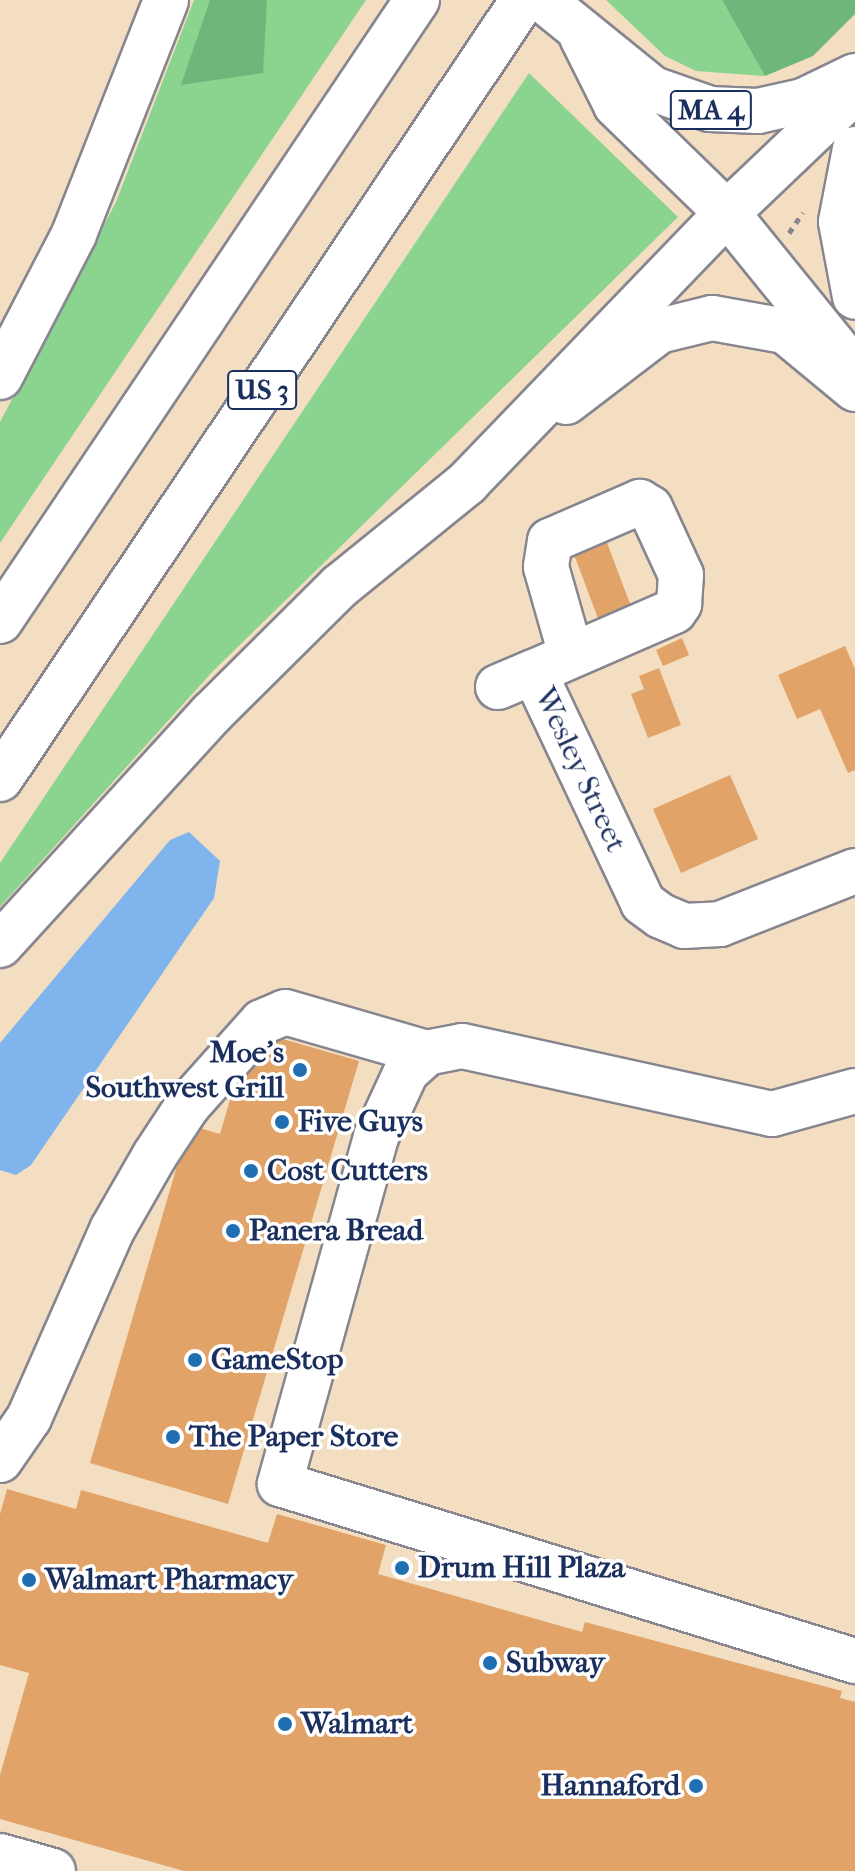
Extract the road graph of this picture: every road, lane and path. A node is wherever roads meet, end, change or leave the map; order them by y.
1 (166, 0) edge
2 (417, 0) edge
3 (523, 0) edge
4 (543, 0) edge
5 (582, 37) junction
6 (855, 76) edge
7 (855, 91) edge
8 (855, 149) edge
9 (808, 198) dead end
10 (727, 213) junction
11 (784, 237) dead end
12 (855, 297) edge
13 (855, 371) edge
14 (0, 377) edge
15 (855, 389) edge
16 (514, 437) junction
17 (0, 621) edge
18 (534, 672) dead end
19 (0, 779) edge
20 (855, 871) edge
21 (0, 945) edge
22 (427, 1053) junction
23 (854, 1093) edge
24 (0, 1460) edge
25 (855, 1661) edge
26 (0, 1856) edge
27 (53, 1871) edge

1 - 14 main road
2 - 17 main road
3 - 19 main road, US 3
4 - 5 main road, MA 4
5 - 6 main road, MA 4
5 - 10 main road
7 - 10 main road
8 - 12 main road
9 - 11 path
10 - 13 main road
10 - 16 main road
15 - 16 main road
16 - 21 main road
18 - 20 main road, Wesley Street
22 - 23 main road
22 - 24 main road
22 - 25 main road
26 - 27 main road

